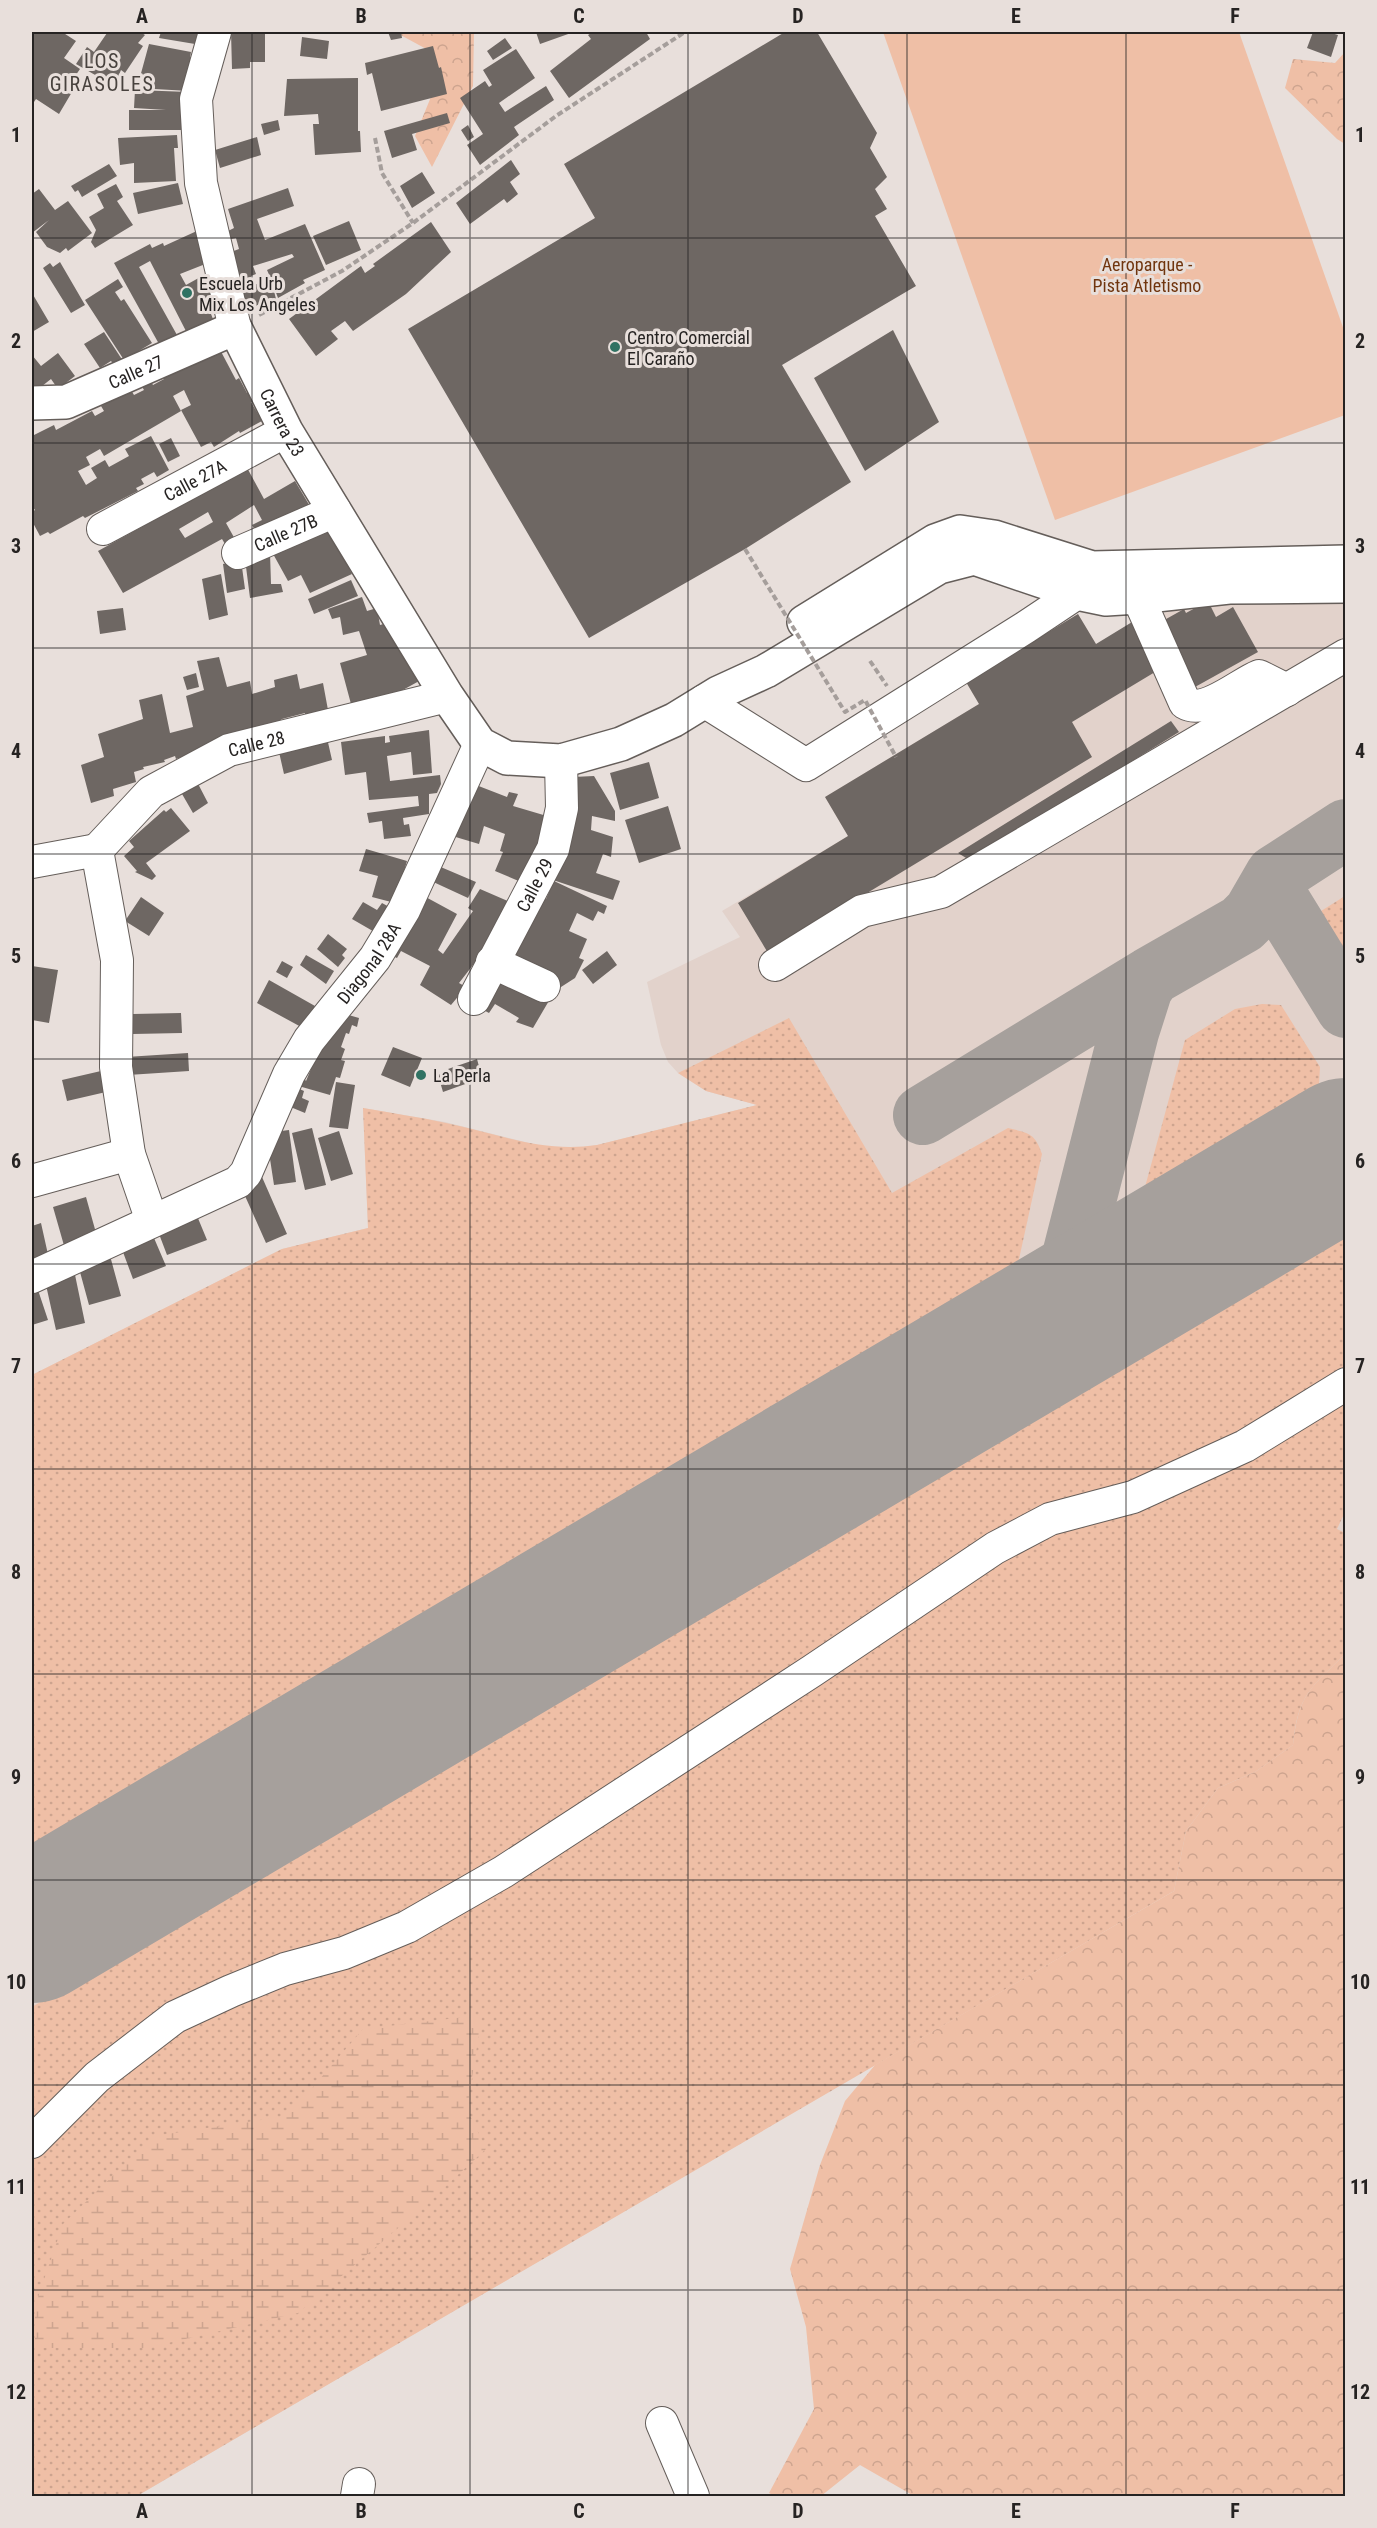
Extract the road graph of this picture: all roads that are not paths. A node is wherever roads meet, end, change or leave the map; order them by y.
1 (215, 32) edge
2 (235, 328) junction
3 (32, 404) edge
4 (286, 431) junction
5 (335, 511) junction
6 (103, 529) dead end
7 (238, 552) dead end
8 (1346, 562) edge
9 (1346, 585) edge
10 (1077, 593) junction
11 (1138, 597) junction
12 (1346, 655) edge
13 (1287, 690) junction
14 (447, 696) junction
15 (711, 697) junction
16 (494, 751) junction
17 (561, 761) junction
18 (97, 850) junction
19 (32, 862) edge
20 (492, 962) junction
21 (775, 966) dead end
22 (544, 986) dead end
23 (474, 999) dead end
24 (129, 1154) junction
25 (32, 1181) edge
26 (152, 1221) junction
27 (32, 1277) edge
28 (1346, 1384) edge
29 (32, 2142) edge
30 (662, 2423) dead end
31 (693, 2496) edge

1 - 2 street, Carrera 23
2 - 3 main road, Calle 27
2 - 4 main road, Carrera 23
4 - 5 main road, Carrera 23
4 - 6 street, Calle 27A
5 - 7 street, Calle 27B
5 - 14 main road, Carrera 23
8 - 15 main road
9 - 11 main road
10 - 11 main road
10 - 15 main road
10 - 15 street
11 - 13 street
12 - 13 street
13 - 21 street
14 - 16 main road, Carrera 23
14 - 18 street, Calle 28
15 - 17 main road
16 - 17 main road
16 - 26 street, Diagonal 28A
17 - 20 street, Calle 29
18 - 19 street
18 - 24 street
20 - 22 street
20 - 23 street, Calle 29
24 - 25 street
24 - 26 street
26 - 27 street
28 - 29 street
30 - 31 street

